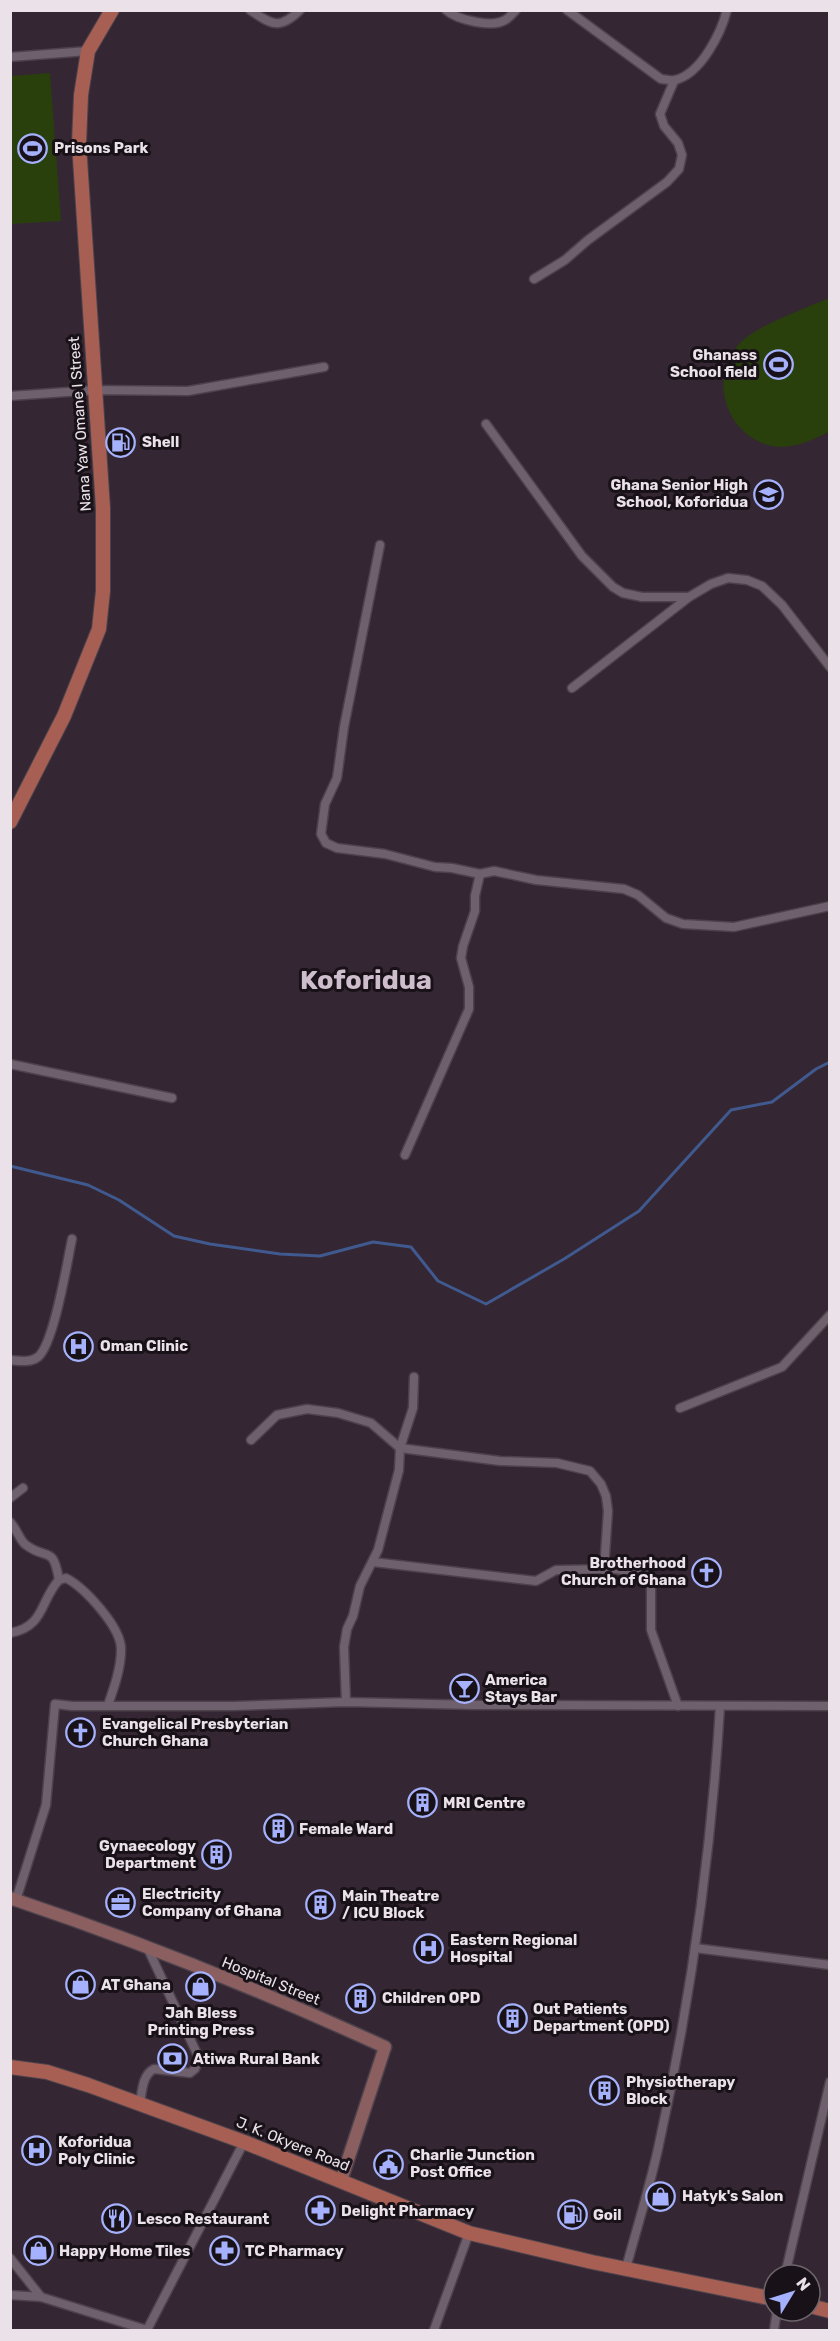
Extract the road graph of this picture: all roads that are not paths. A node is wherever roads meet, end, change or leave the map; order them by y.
1 (112, 10) edge
2 (250, 10) edge
3 (300, 10) edge
4 (446, 10) edge
5 (516, 10) edge
6 (567, 10) edge
7 (728, 10) edge
8 (88, 51) junction
9 (10, 57) edge
10 (674, 81) junction
11 (534, 279) dead end
12 (324, 367) dead end
13 (95, 390) junction
14 (10, 396) edge
15 (486, 424) dead end
16 (380, 545) dead end
17 (689, 597) junction
18 (830, 667) edge
19 (572, 688) dead end
20 (10, 822) edge
21 (480, 873) junction
22 (830, 906) edge
23 (10, 1064) edge
24 (172, 1098) dead end
25 (405, 1155) dead end
26 (72, 1239) dead end
27 (830, 1315) edge
28 (10, 1360) edge
29 (414, 1377) dead end
30 (680, 1408) dead end
31 (250, 1440) dead end
32 (400, 1448) junction
33 (23, 1488) dead end
34 (10, 1498) edge
35 (10, 1522) edge
36 (373, 1562) junction
37 (604, 1570) junction
38 (59, 1580) junction
39 (10, 1633) edge
40 (346, 1702) junction
41 (108, 1705) junction
42 (678, 1706) junction
43 (830, 1706) edge
44 (720, 1707) junction
45 (13, 1899) edge
46 (695, 1948) junction
47 (148, 1949) junction
48 (830, 1965) edge
49 (10, 2067) edge
50 (830, 2082) edge
51 (140, 2104) junction
52 (244, 2142) junction
53 (341, 2181) junction
54 (469, 2233) junction
55 (10, 2258) edge
56 (788, 2263) edge
57 (626, 2268) junction
58 (10, 2295) edge
59 (762, 2296) edge
60 (41, 2297) junction
61 (147, 2331) edge
62 (434, 2331) edge

1 - 8 main road, Nana Yaw Omane I Street
2 - 3 street
4 - 5 street
6 - 10 street
7 - 10 street
8 - 9 street
8 - 13 main road, Nana Yaw Omane I Street
10 - 11 street
12 - 13 street
13 - 14 street
13 - 20 main road, Nana Yaw Omane I Street
15 - 17 street
16 - 21 street
17 - 18 street
17 - 19 street
21 - 22 street
21 - 25 street
23 - 24 street
26 - 28 street
27 - 30 street
29 - 32 street
31 - 32 street
32 - 36 street
32 - 37 street
33 - 34 street
35 - 38 street
36 - 37 street
36 - 40 street
37 - 42 street
38 - 39 street
38 - 41 street
40 - 41 street
40 - 42 street
41 - 45 street
42 - 44 street
43 - 44 street
44 - 46 street
45 - 47 street, Hospital Street
46 - 48 street
46 - 57 street
47 - 51 street
47 - 53 street, Hospital Street
49 - 51 main road, J. K. Okyere Road
50 - 56 street
51 - 52 main road, J. K. Okyere Road
52 - 53 main road, J. K. Okyere Road
52 - 61 street
53 - 54 main road, J. K. Okyere Road
54 - 57 main road, J. K. Okyere Road
54 - 62 street
55 - 60 street
57 - 59 main road, J. K. Okyere Road
58 - 60 street
60 - 61 street

